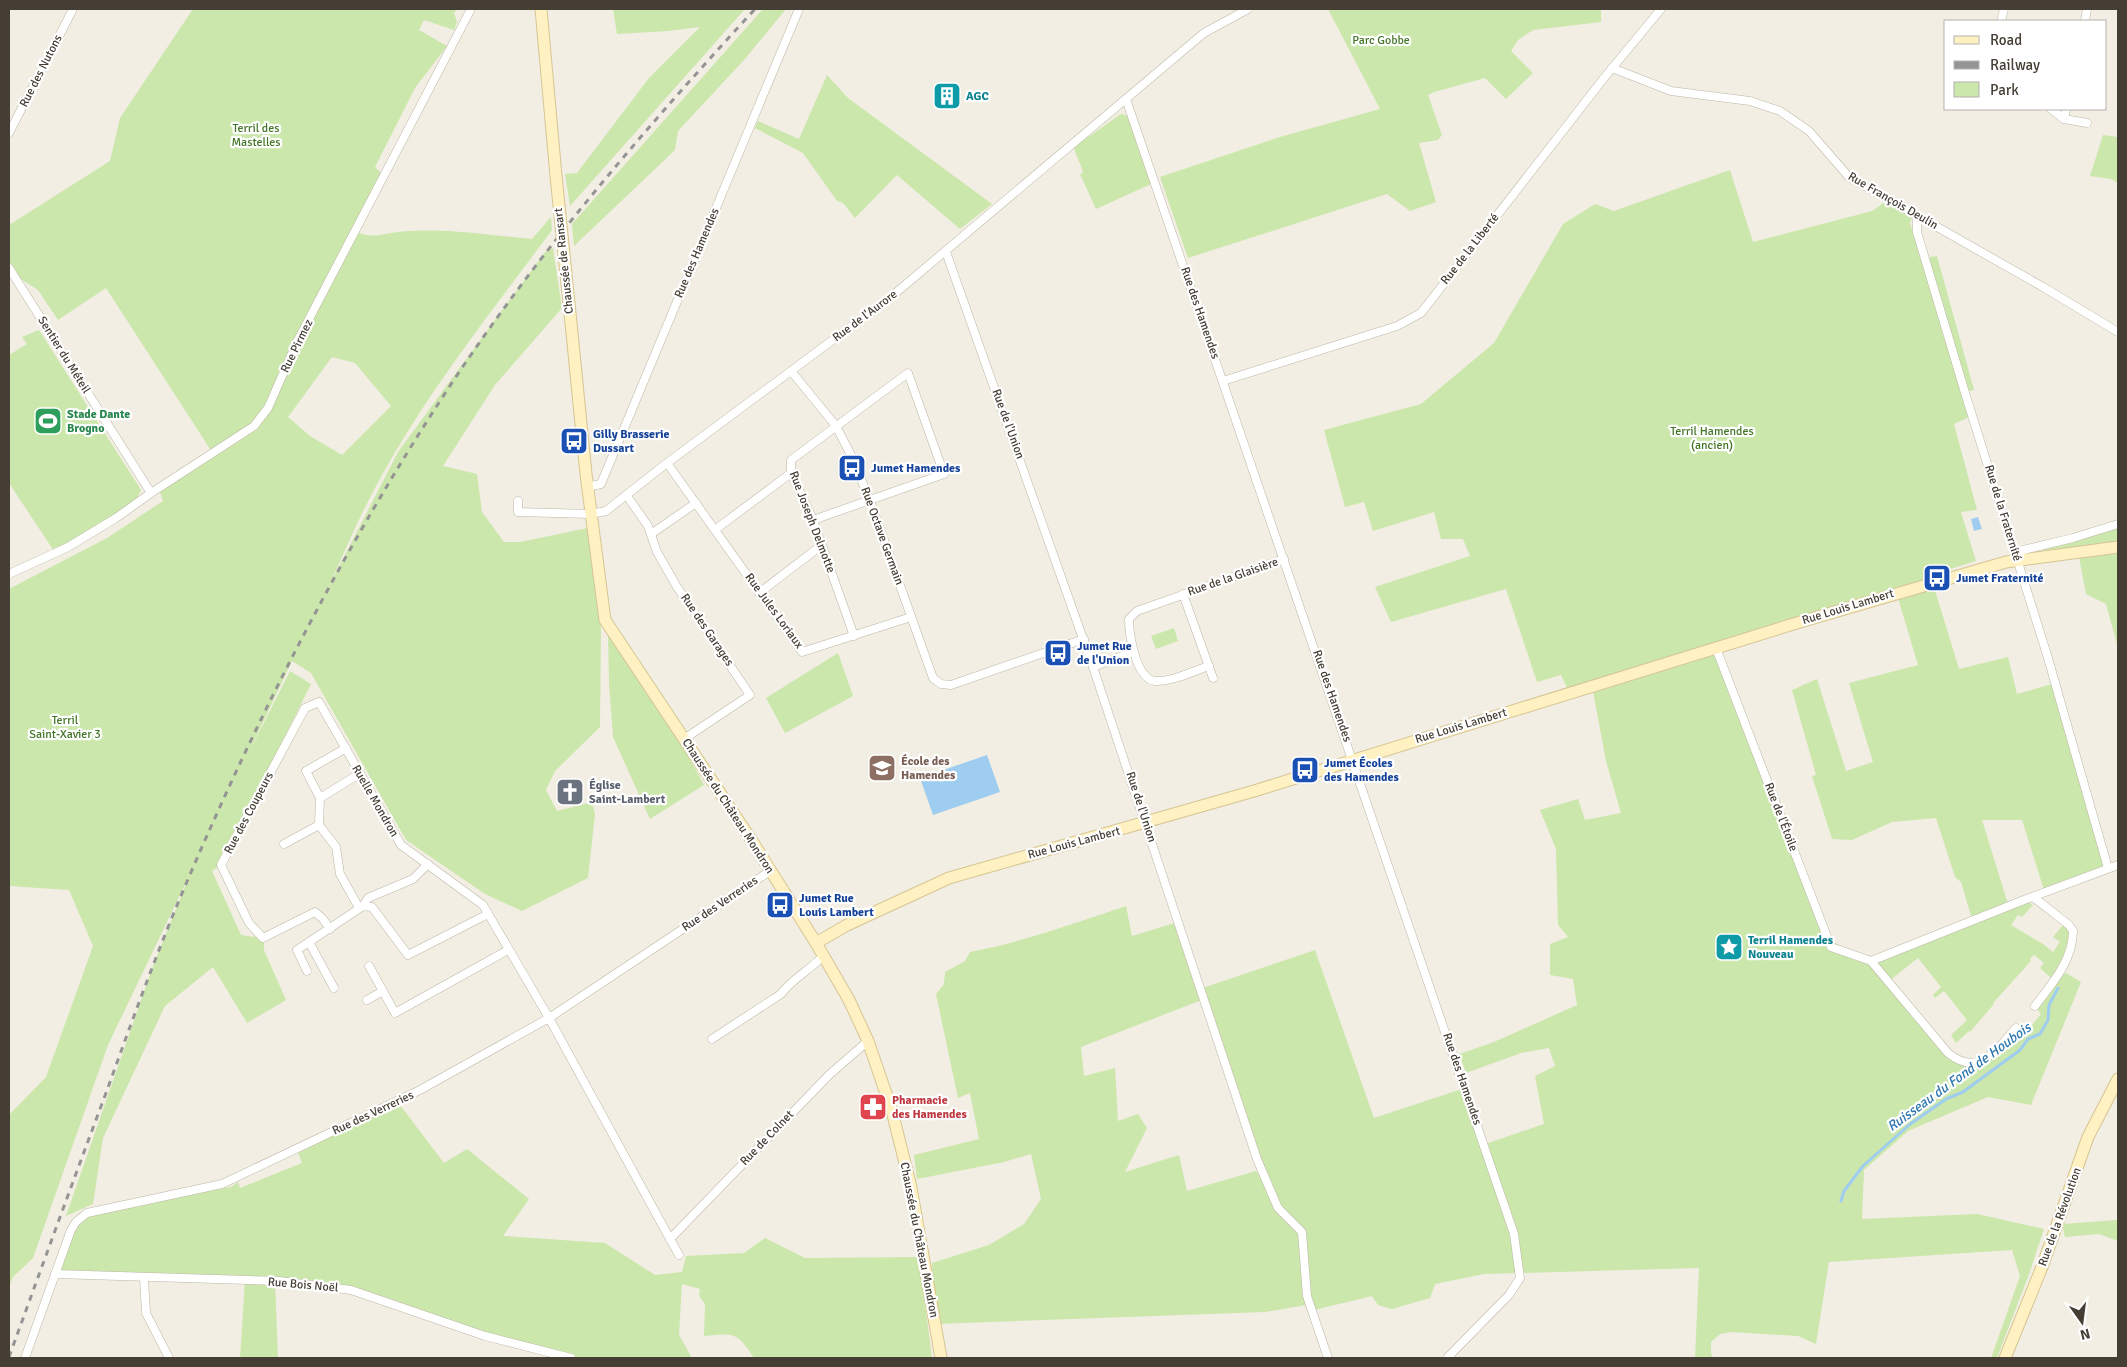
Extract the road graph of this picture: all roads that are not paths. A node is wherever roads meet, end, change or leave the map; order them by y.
1 (73, 9) edge
2 (471, 9) edge
3 (541, 9) edge
4 (799, 9) edge
5 (1248, 9) edge
6 (1660, 9) edge
7 (1612, 68) junction
8 (1126, 98) junction
9 (2051, 110) edge
10 (2066, 110) edge
11 (2064, 119) junction
12 (2087, 123) dead end
13 (9, 133) edge
14 (1917, 216) junction
15 (946, 252) junction
16 (9, 268) edge
17 (2118, 332) edge
18 (792, 371) junction
19 (1223, 381) junction
20 (836, 426) junction
21 (667, 463) junction
22 (791, 473) junction
23 (587, 487) junction
24 (151, 493) junction
25 (627, 496) junction
26 (518, 501) dead end
27 (870, 501) junction
28 (696, 503) junction
29 (590, 514) junction
30 (813, 520) junction
31 (2118, 524) edge
32 (716, 529) junction
33 (651, 534) junction
34 (822, 545) junction
35 (2118, 547) edge
36 (2016, 555) junction
37 (1284, 559) junction
38 (9, 574) edge
39 (759, 592) junction
40 (1183, 594) junction
41 (911, 617) junction
42 (854, 636) junction
43 (1084, 639) junction
44 (1716, 648) junction
45 (1133, 652) junction
46 (1093, 666) junction
47 (1209, 666) junction
48 (1213, 678) dead end
49 (318, 702) joint
50 (684, 739) junction
51 (346, 748) junction
52 (1354, 759) junction
53 (359, 774) junction
54 (320, 798) junction
55 (1147, 823) junction
56 (319, 826) junction
57 (284, 844) dead end
58 (428, 864) junction
59 (2118, 865) edge
60 (2108, 868) junction
61 (770, 871) junction
62 (2033, 897) junction
63 (363, 906) junction
64 (488, 914) junction
65 (330, 929) junction
66 (309, 942) junction
67 (816, 943) junction
68 (508, 950) junction
69 (823, 956) junction
70 (1871, 962) junction
71 (369, 966) dead end
72 (308, 971) dead end
73 (334, 988) dead end
74 (384, 991) junction
75 (367, 1000) dead end
76 (2036, 1006) dead end
77 (549, 1018) junction
78 (2016, 1028) dead end
79 (712, 1039) dead end
80 (868, 1041) junction
81 (2118, 1078) edge
82 (670, 1239) junction
83 (679, 1256) dead end
84 (55, 1274) junction
85 (144, 1278) junction
86 (25, 1358) edge
87 (169, 1358) edge
88 (571, 1358) edge
89 (941, 1358) edge
90 (1328, 1358) edge
91 (1447, 1358) edge
92 (2006, 1358) edge

1 - 13 street, Rue des Nutons
2 - 24 street, Rue Pirmez
3 - 23 street, Chaussée de Ransart, bridge
4 - 23 street, Rue des Hamendes
5 - 8 street, Rue de l'Aurore
6 - 7 street, Rue de la Liberté
7 - 14 street, Rue François Deulin
7 - 19 street, Rue de la Liberté
8 - 15 street, Rue de l'Aurore
8 - 19 street, Rue des Hamendes
9 - 11 street
10 - 11 street
11 - 12 street
14 - 17 street, Rue François Deulin
14 - 36 street, Rue de la Fraternité
15 - 18 street, Rue de l'Aurore
15 - 43 street, Rue de l'Union
16 - 24 street, Sentier du Méteil
18 - 20 street, Rue Octave Germain
18 - 21 street, Rue de l'Aurore
19 - 37 street, Rue des Hamendes
20 - 22 street, Rue Joseph Delmotte
20 - 27 street, Rue Octave Germain
20 - 27 street, Rue Joseph Delmotte
21 - 25 street, Rue de l'Aurore
21 - 28 street, Rue Jules Loriaux
22 - 30 street, Rue Joseph Delmotte
22 - 32 street
23 - 29 street, Chaussée de Ransart
24 - 38 street, Rue Pirmez
25 - 29 street, Rue de l'Aurore
25 - 33 street, Rue des Garages
26 - 29 street
27 - 30 street
27 - 41 street, Rue Octave Germain
28 - 32 street, Rue Jules Loriaux
28 - 33 street
29 - 50 street, Chaussée du Château Mondron
30 - 34 street, Rue Joseph Delmotte
31 - 36 street
32 - 39 street, Rue Jules Loriaux
33 - 50 street, Rue des Garages
34 - 39 street
34 - 42 street, Rue Joseph Delmotte
35 - 36 street, Rue Louis Lambert
36 - 44 street, Rue Louis Lambert
36 - 60 street, Rue de la Fraternité
37 - 40 street, Rue de la Glaisière
37 - 52 street, Rue des Hamendes
39 - 42 street, Rue Jules Loriaux
40 - 45 street, Rue de la Glaisière
40 - 47 street, Rue de la Glaisière
41 - 42 street, Rue Jules Loriaux
41 - 43 street, Rue Octave Germain
43 - 46 street, Rue de l'Union
44 - 52 street, Rue Louis Lambert
44 - 70 street, Rue de l'Étoile
45 - 46 street
45 - 47 street, Rue de la Glaisière
46 - 55 street, Rue de l'Union
47 - 48 street, Rue de la Glaisière
49 - 51 street, Ruelle Mondron
49 - 65 street, Rue des Coupeurs
50 - 61 street, Chaussée du Château Mondron
51 - 53 street, Ruelle Mondron
51 - 54 street
52 - 55 street, Rue Louis Lambert
52 - 91 street, Rue des Hamendes
53 - 54 street
53 - 58 street, Ruelle Mondron
54 - 56 street
55 - 67 street, Rue Louis Lambert
55 - 90 street, Rue de l'Union
56 - 57 street
56 - 63 street
58 - 63 street
58 - 64 street, Ruelle Mondron
59 - 60 street
60 - 62 street
61 - 67 street, Chaussée du Château Mondron
61 - 77 street, Rue des Verreries
62 - 70 street
62 - 76 street
63 - 64 street
63 - 65 street
64 - 68 street, Ruelle Mondron
65 - 66 street
66 - 72 street
66 - 73 street
67 - 69 street, Chaussée du Château Mondron
68 - 74 street
68 - 77 street, Ruelle Mondron
69 - 79 street
69 - 80 street, Chaussée du Château Mondron
70 - 78 street, Rue de l'Étoile
71 - 74 street
74 - 75 street
77 - 82 street
77 - 84 street, Rue des Verreries
80 - 82 street, Rue de Colnet
80 - 89 street, Chaussée du Château Mondron
81 - 92 street, Rue de la Révolution
82 - 83 street
84 - 85 street, Rue Bois Noël
84 - 86 street, Rue des Verreries
85 - 87 street
85 - 88 street, Rue Bois Noël

